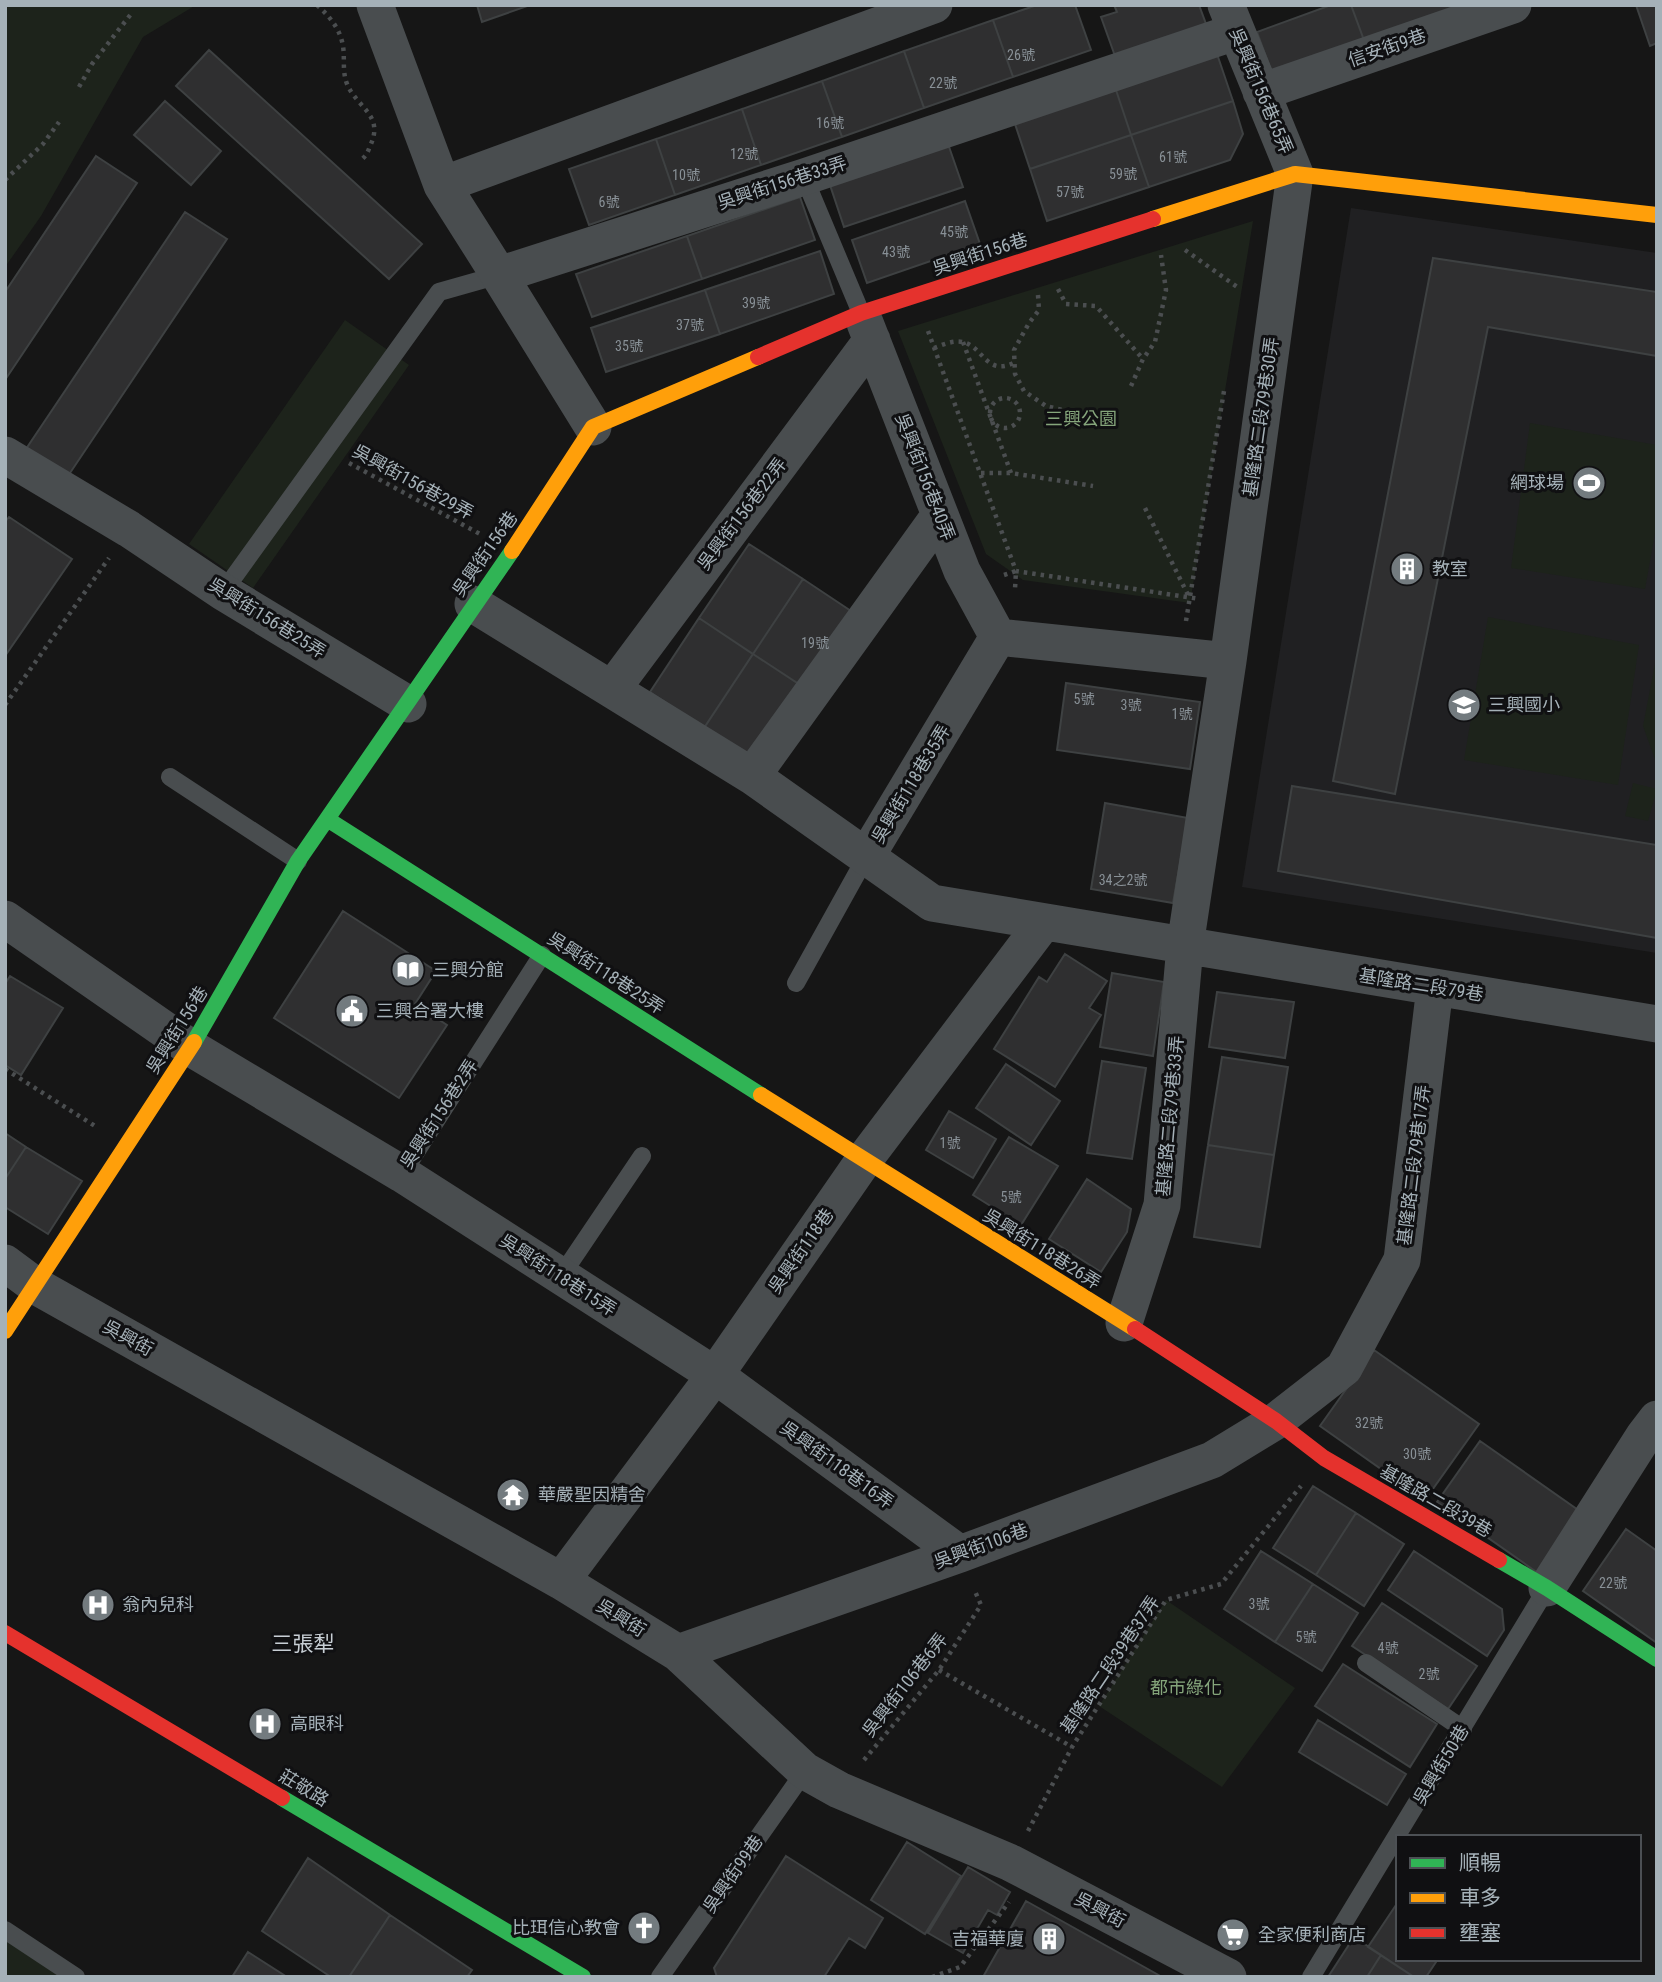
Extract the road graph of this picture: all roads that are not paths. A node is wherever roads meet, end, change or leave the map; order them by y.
1 (375, 5) edge
2 (934, 5) edge
3 (1513, 5) edge
4 (1230, 12) edge
5 (1261, 92) junction
6 (1295, 174) junction
7 (804, 177) junction
8 (442, 185) junction
9 (1657, 215) edge
10 (499, 275) junction
11 (866, 326) junction
12 (593, 427) junction
13 (5, 455) edge
14 (940, 515) junction
15 (223, 592) junction
16 (473, 604) junction
17 (998, 637) junction
18 (1227, 661) junction
19 (613, 688) junction
20 (408, 704) junction
21 (752, 776) junction
22 (170, 777) dead end
23 (327, 819) junction
24 (866, 857) junction
25 (298, 861) junction
26 (5, 919) edge
27 (1043, 923) junction
28 (1185, 946) junction
29 (542, 955) junction
30 (796, 983) dead end
31 (1435, 987) junction
32 (1657, 1024) edge
33 (191, 1048) junction
34 (642, 1156) dead end
35 (864, 1160) junction
36 (402, 1174) junction
37 (5, 1263) edge
38 (561, 1276) junction
39 (36, 1286) junction
40 (1124, 1323) junction
41 (5, 1331) edge
42 (1200, 1370) joint
43 (715, 1375) junction
44 (1276, 1421) junction
45 (1652, 1431) edge
46 (960, 1554) junction
47 (561, 1581) junction
48 (1547, 1588) junction
49 (5, 1633) edge
50 (678, 1653) junction
51 (1657, 1659) edge
52 (1366, 1663) dead end
53 (1463, 1729) junction
54 (805, 1771) junction
55 (1398, 1835) edge
56 (1396, 1838) edge
57 (5, 1930) edge
58 (76, 1977) edge
59 (583, 1977) edge
60 (660, 1977) edge
61 (1228, 1977) edge
62 (1311, 1977) edge

1 - 8 street
2 - 8 street
3 - 5 street, 信安街9巷
4 - 5 street, 吳興街156巷65弄
4 - 7 street, 吳興街156巷33弄
5 - 6 street, 吳興街156巷65弄
6 - 9 street
6 - 11 street, 吳興街156巷
6 - 18 street, 基隆路二段79巷30弄
7 - 10 street, 吳興街156巷33弄
7 - 11 lane
8 - 10 street
10 - 12 street
10 - 15 lane
11 - 12 street, 吳興街156巷
11 - 14 street, 吳興街156巷40弄
11 - 19 street, 吳興街156巷22弄
12 - 16 street, 吳興街156巷
13 - 15 street, 吳興街156巷25弄
14 - 17 street, 吳興街156巷40弄
14 - 21 street
15 - 20 street, 吳興街156巷25弄
16 - 19 street
16 - 20 street, 吳興街156巷
17 - 18 street
17 - 24 street, 吳興街118巷35弄
18 - 28 street, 基隆路二段79巷30弄
19 - 21 street
20 - 23 street, 吳興街156巷
21 - 24 street
22 - 25 lane
23 - 25 street, 吳興街156巷
23 - 29 street, 吳興街118巷25弄
24 - 27 street, 吳興街118巷35弄
24 - 30 lane
25 - 33 street, 吳興街156巷
26 - 33 street, 吳興街156巷2弄
27 - 28 street, 吳興街118巷35弄
27 - 35 street, 吳興街118巷
28 - 31 street, 基隆路二段79巷
28 - 40 street, 基隆路二段79巷33弄
29 - 35 street, 吳興街118巷25弄
29 - 36 lane, 吳興街156巷2弄
31 - 32 street, 基隆路二段79巷
31 - 44 street, 基隆路二段79巷17弄
33 - 36 street, 吳興街156巷2弄
33 - 39 street, 吳興街156巷
34 - 38 lane
35 - 40 street, 吳興街118巷26弄
35 - 43 street, 吳興街118巷
36 - 38 street, 吳興街118巷15弄
37 - 39 street, 吳興街
38 - 43 street, 吳興街118巷15弄
39 - 41 street, 吳興街156巷
39 - 47 street, 吳興街
40 - 42 street, 吳興街118巷26弄
42 - 44 street, 基隆路二段39巷
43 - 46 street, 吳興街118巷16弄
43 - 47 street, 吳興街118巷
44 - 46 street, 吳興街106巷
44 - 48 street, 基隆路二段39巷
45 - 48 street
46 - 50 street, 吳興街106巷
47 - 50 street, 吳興街
48 - 51 street, 基隆路二段39巷
48 - 53 lane, 吳興街50巷
49 - 59 street, 莊敬路
50 - 54 street, 吳興街
52 - 53 lane
53 - 55 lane, 吳興街50巷
54 - 60 lane, 吳興街99巷
54 - 61 street, 吳興街
56 - 62 lane, 吳興街50巷
57 - 58 lane

